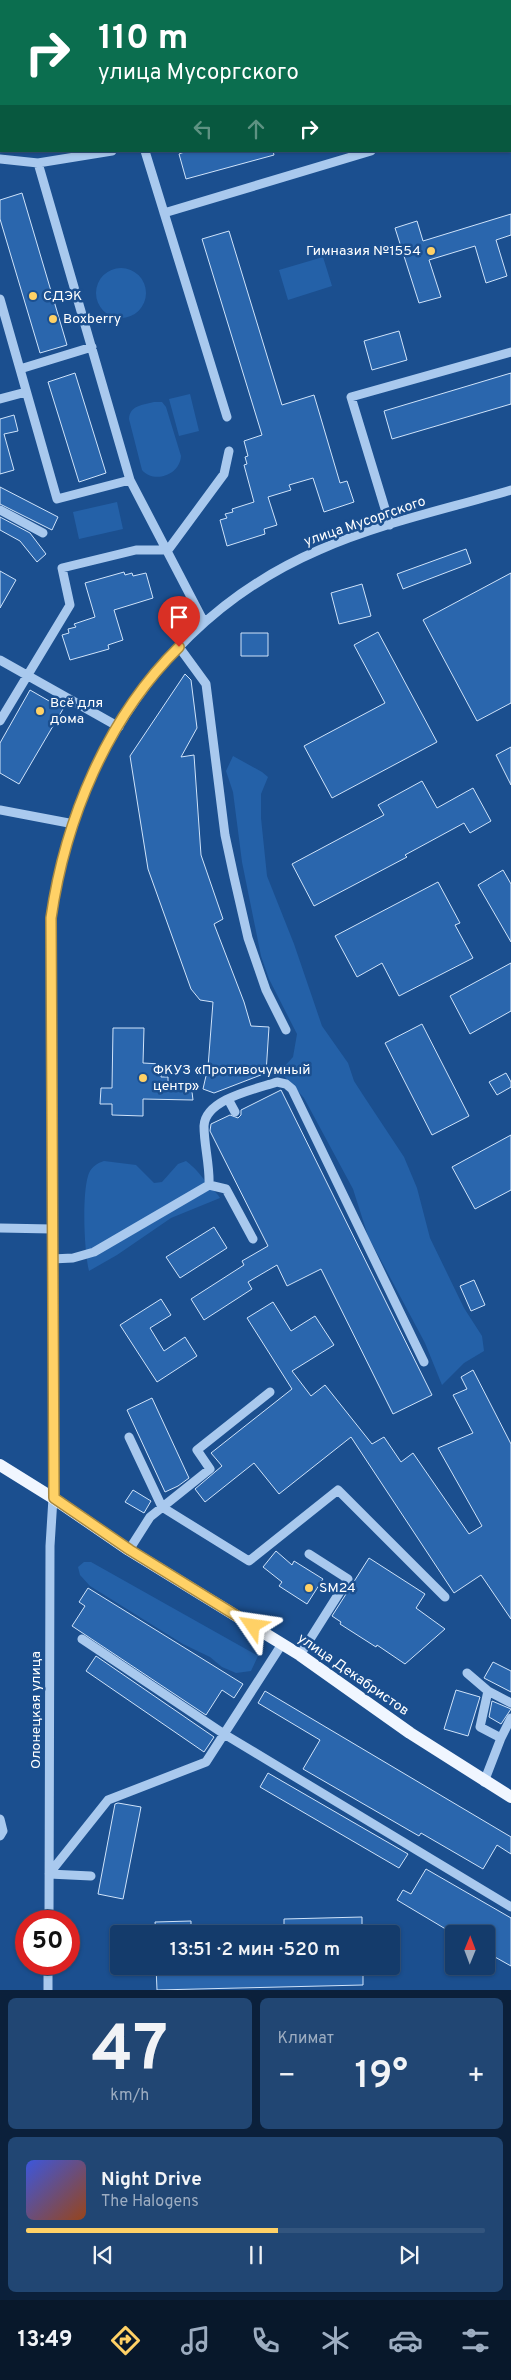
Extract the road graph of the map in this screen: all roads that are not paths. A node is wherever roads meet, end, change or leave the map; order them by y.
1 (106, 152) edge
2 (145, 152) edge
3 (368, 152) edge
4 (0, 159) edge
5 (38, 163) junction
6 (164, 213) junction
7 (0, 299) edge
8 (92, 347) junction
9 (511, 352) edge
10 (20, 370) junction
11 (26, 392) junction
12 (0, 399) edge
13 (227, 417) dead end
14 (229, 451) dead end
15 (130, 480) junction
16 (511, 490) edge
17 (0, 510) edge
18 (390, 525) junction
19 (43, 532) dead end
20 (168, 550) junction
21 (204, 622) junction
22 (179, 647) junction
23 (0, 660) edge
24 (27, 674) junction
25 (0, 721) edge
26 (119, 727) junction
27 (0, 810) edge
28 (74, 824) junction
29 (286, 1030) dead end
30 (228, 1099) junction
31 (235, 1112) dead end
32 (209, 1185) junction
33 (0, 1228) edge
34 (52, 1229) junction
35 (253, 1239) dead end
36 (52, 1259) junction
37 (424, 1362) dead end
38 (270, 1392) dead end
39 (129, 1437) dead end
40 (0, 1465) edge
41 (54, 1498) junction
42 (162, 1507) junction
43 (130, 1550) junction
44 (309, 1554) dead end
45 (445, 1597) dead end
46 (82, 1639) dead end
47 (282, 1644) junction
48 (300, 1655) junction
49 (467, 1673) dead end
50 (488, 1690) junction
51 (511, 1703) edge
52 (511, 1718) edge
53 (224, 1734) junction
54 (501, 1738) junction
55 (484, 1782) junction
56 (511, 1798) edge
57 (0, 1819) edge
58 (0, 1836) edge
59 (49, 1874) junction
60 (91, 1876) dead end
61 (511, 1908) edge
62 (48, 1910) edge
63 (48, 1975) edge
64 (48, 1990) edge

1 - 5 street
2 - 6 street
3 - 6 street
4 - 5 street
5 - 8 street
6 - 13 street
7 - 10 street
8 - 10 street
8 - 15 street
9 - 18 street
10 - 11 street
11 - 12 street
11 - 15 street
14 - 20 street
15 - 20 street
16 - 18 street, улица Мусоргского
17 - 19 street
18 - 21 street, улица Мусоргского
20 - 21 street
20 - 24 street
21 - 22 street, улица Мусоргского
22 - 26 street, улица Мусоргского
22 - 29 street
23 - 24 street
24 - 25 street
24 - 26 street
26 - 28 street, улица Мусоргского
27 - 28 street
28 - 34 street, улица Мусоргского
30 - 31 street
30 - 32 street
30 - 37 street
32 - 35 street
32 - 36 street
33 - 34 street
34 - 36 street, улица Мусоргского
36 - 41 street, улица Мусоргского
38 - 42 street
39 - 42 street
40 - 41 main road, улица Декабристов
41 - 43 main road, улица Декабристов
41 - 59 street, Олонецкая улица
42 - 43 street
42 - 45 street
43 - 47 main road, улица Декабристов
44 - 48 street
46 - 53 street
47 - 48 main road, улица Декабристов
47 - 53 street
48 - 55 main road, улица Декабристов
49 - 50 street
50 - 51 street
50 - 54 street
52 - 54 street
53 - 59 street
53 - 61 street
54 - 55 street
55 - 56 main road, улица Декабристов
57 - 58 street
59 - 60 street
59 - 62 street, Олонецкая улица
63 - 64 street

